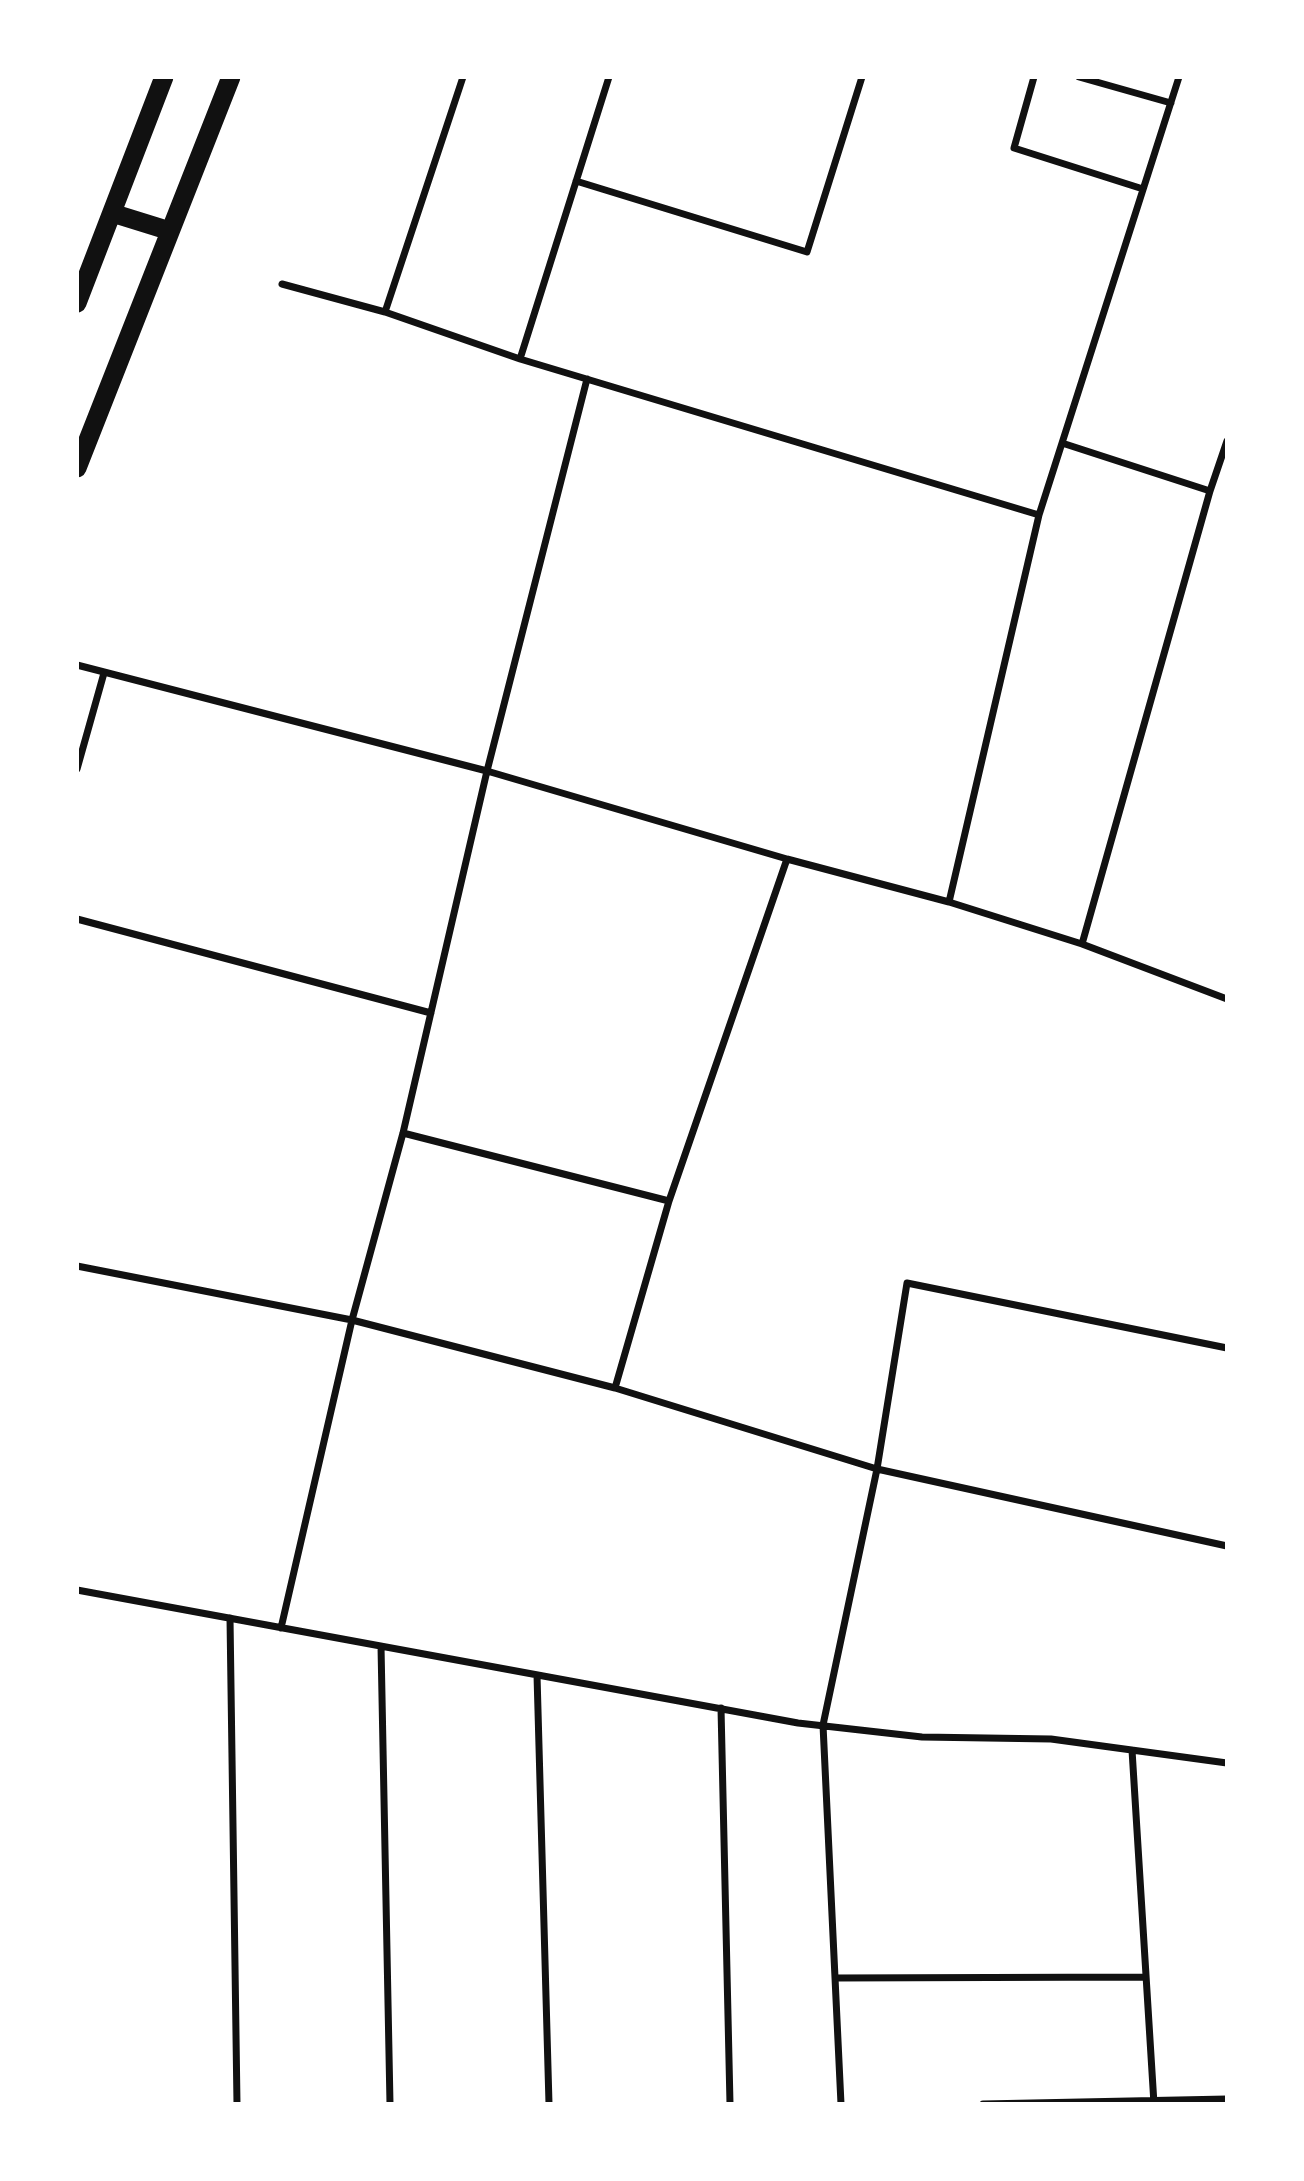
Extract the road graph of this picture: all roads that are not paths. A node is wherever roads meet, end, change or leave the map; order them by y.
1 (164, 77) edge
2 (230, 77) edge
3 (463, 77) edge
4 (609, 77) edge
5 (862, 77) edge
6 (1034, 77) edge
7 (1079, 77) edge
8 (1179, 77) edge
9 (1171, 103) junction
10 (576, 181) junction
11 (1143, 189) junction
12 (112, 213) junction
13 (170, 231) junction
14 (282, 284) dead end
15 (77, 303) edge
16 (385, 312) junction
17 (520, 359) junction
18 (587, 379) junction
19 (1227, 441) edge
20 (1062, 443) junction
21 (77, 468) edge
22 (1210, 491) junction
23 (1039, 515) junction
24 (77, 665) edge
25 (104, 673) junction
26 (77, 769) edge
27 (487, 771) junction
28 (787, 859) junction
29 (949, 902) junction
30 (77, 919) edge
31 (1082, 944) junction
32 (1227, 999) edge
33 (431, 1013) junction
34 (403, 1133) junction
35 (669, 1201) junction
36 (77, 1266) edge
37 (352, 1320) junction
38 (1227, 1348) edge
39 (615, 1388) junction
40 (877, 1469) junction
41 (1227, 1546) edge
42 (77, 1590) edge
43 (230, 1618) junction
44 (281, 1628) junction
45 (381, 1646) junction
46 (537, 1675) junction
47 (721, 1708) junction
48 (823, 1726) junction
49 (1132, 1750) junction
50 (1227, 1763) edge
51 (1146, 1977) junction
52 (835, 1978) junction
53 (1227, 2099) edge
54 (1154, 2102) edge
55 (237, 2104) edge
56 (390, 2104) edge
57 (549, 2104) edge
58 (730, 2104) edge
59 (841, 2104) edge
60 (983, 2104) edge

1 - 12 highway
2 - 13 highway
3 - 16 street
4 - 10 street
5 - 10 street
6 - 11 street
7 - 9 street
8 - 9 street
9 - 11 street
10 - 17 street
11 - 20 street
12 - 13 highway
12 - 15 highway
13 - 21 highway
14 - 16 street
16 - 17 street
17 - 18 street
18 - 23 street
18 - 27 street
19 - 22 street
20 - 22 street
20 - 23 street
22 - 31 street
23 - 29 street
24 - 25 street
25 - 26 street
25 - 27 street
27 - 28 street
27 - 33 street
28 - 29 street
28 - 35 street
29 - 31 street
30 - 33 street
31 - 32 street
33 - 34 street
34 - 35 street
34 - 37 street
35 - 39 street
36 - 37 street
37 - 39 street
37 - 44 street
38 - 40 street
39 - 40 street
40 - 41 street
40 - 48 street
42 - 43 street
43 - 44 street
43 - 55 street
44 - 45 street
45 - 46 street
45 - 56 street
46 - 47 street
46 - 57 street
47 - 48 street
47 - 58 street
48 - 49 street
48 - 52 street
49 - 50 street
49 - 51 street
51 - 52 street
51 - 54 street
52 - 59 street
53 - 54 street
54 - 60 street

